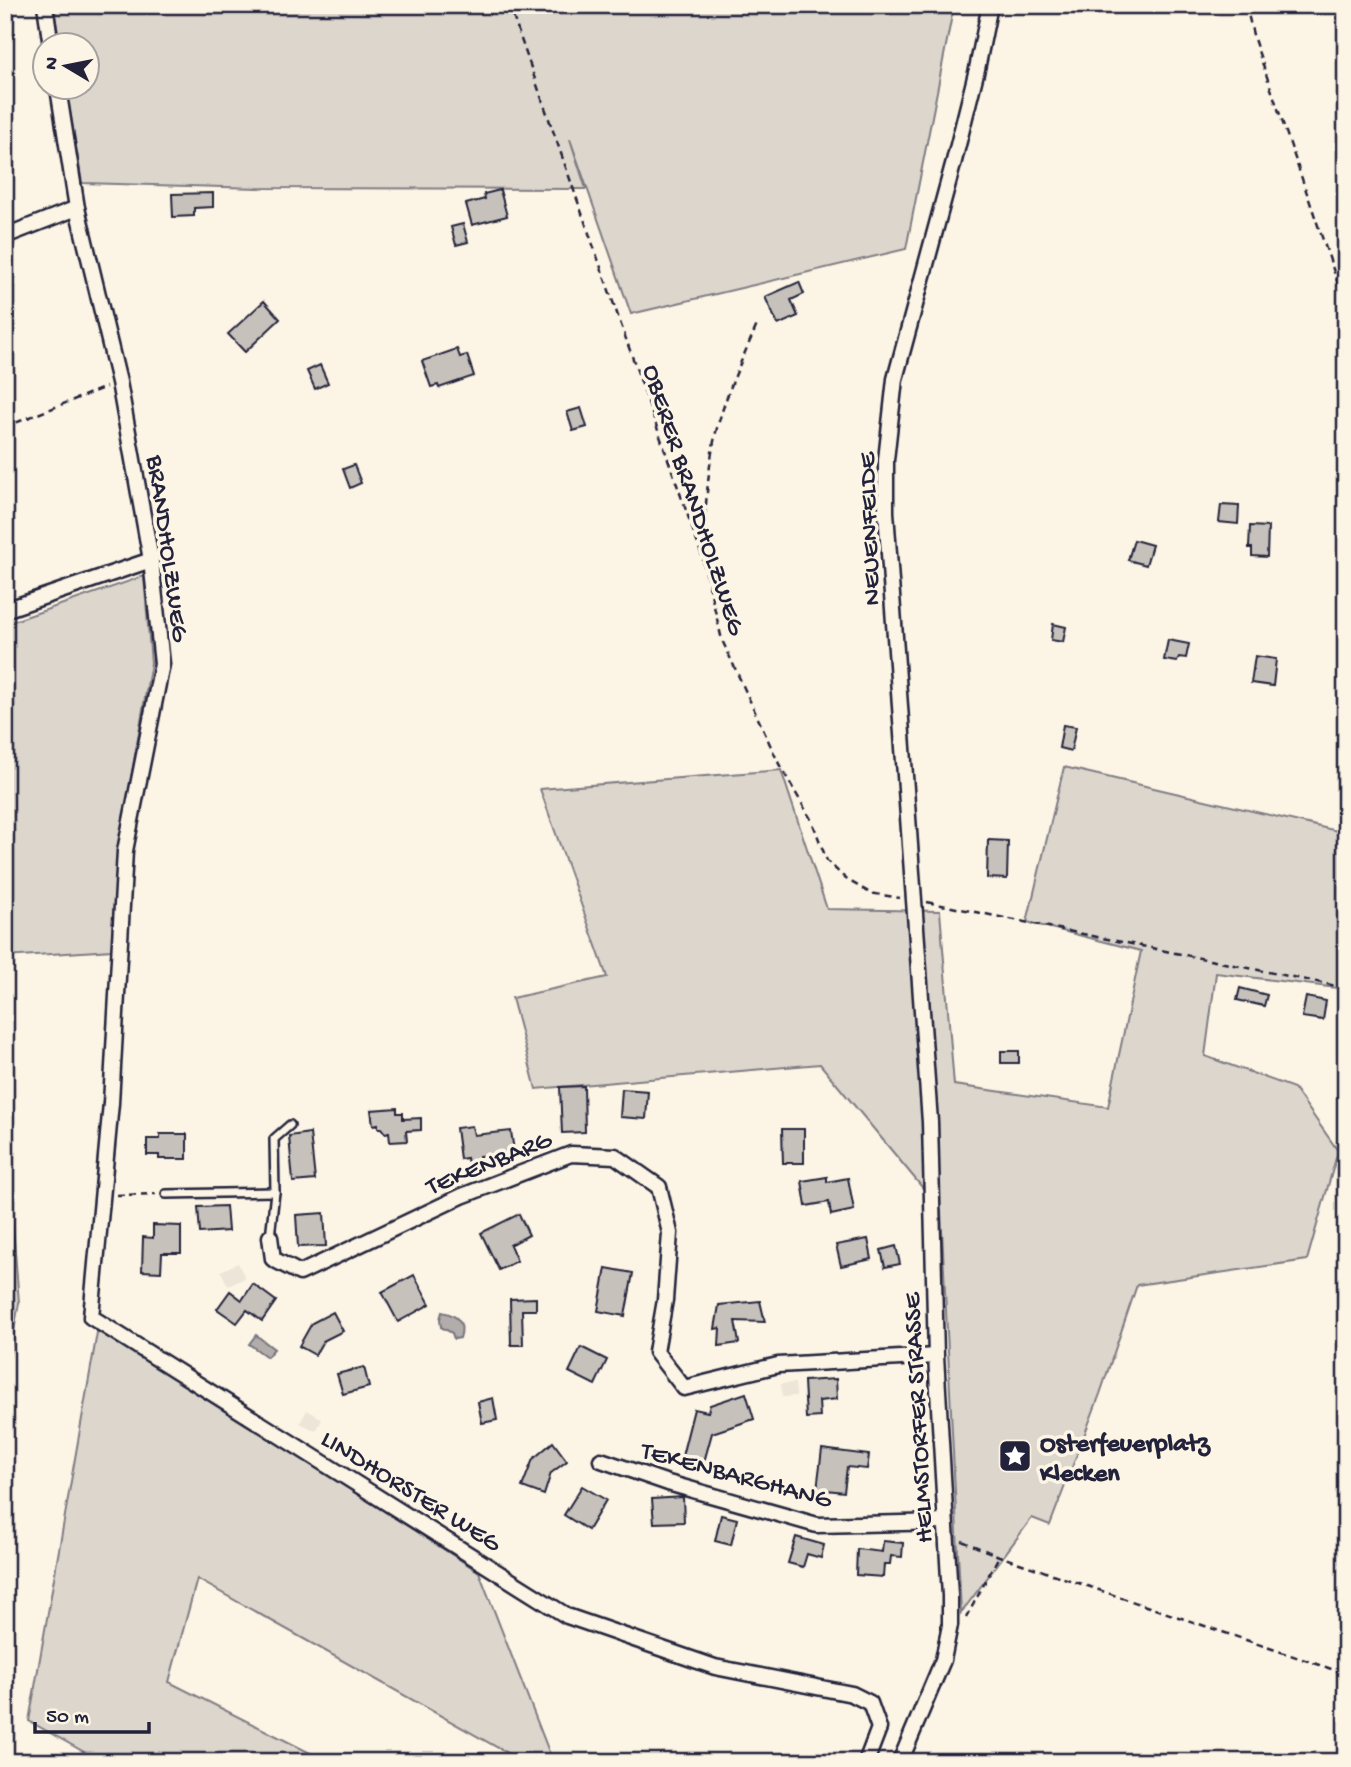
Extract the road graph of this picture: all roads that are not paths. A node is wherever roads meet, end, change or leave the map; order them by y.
1 (45, 5) edge
2 (990, 5) edge
3 (49, 32) edge
4 (60, 102) edge
5 (77, 208) junction
6 (5, 236) edge
7 (151, 560) junction
8 (5, 610) edge
9 (926, 1063) joint
10 (111, 1103) joint
11 (290, 1125) dead end
12 (275, 1192) junction
13 (166, 1194) road end
14 (270, 1237) joint
15 (936, 1356) junction
16 (601, 1460) dead end
17 (945, 1522) junction
18 (866, 1762) edge
19 (900, 1762) edge

1 - 3 street
2 - 9 street, NEUENFELDE
4 - 5 street, BRANDHOLZWEG
5 - 6 street
5 - 7 street, BRANDHOLZWEG
7 - 8 street
7 - 10 street, BRANDHOLZWEG
9 - 15 street, HELMSTORFER STRASSE
10 - 18 street, LINDHORSTER WEG
11 - 12 lane
12 - 13 lane
12 - 14 lane
14 - 15 street, TEKENBARG
15 - 17 street, HELMSTORFER STRASSE
16 - 17 street, TEKENBARGHANG
17 - 19 street, HELMSTORFER STRASSE

